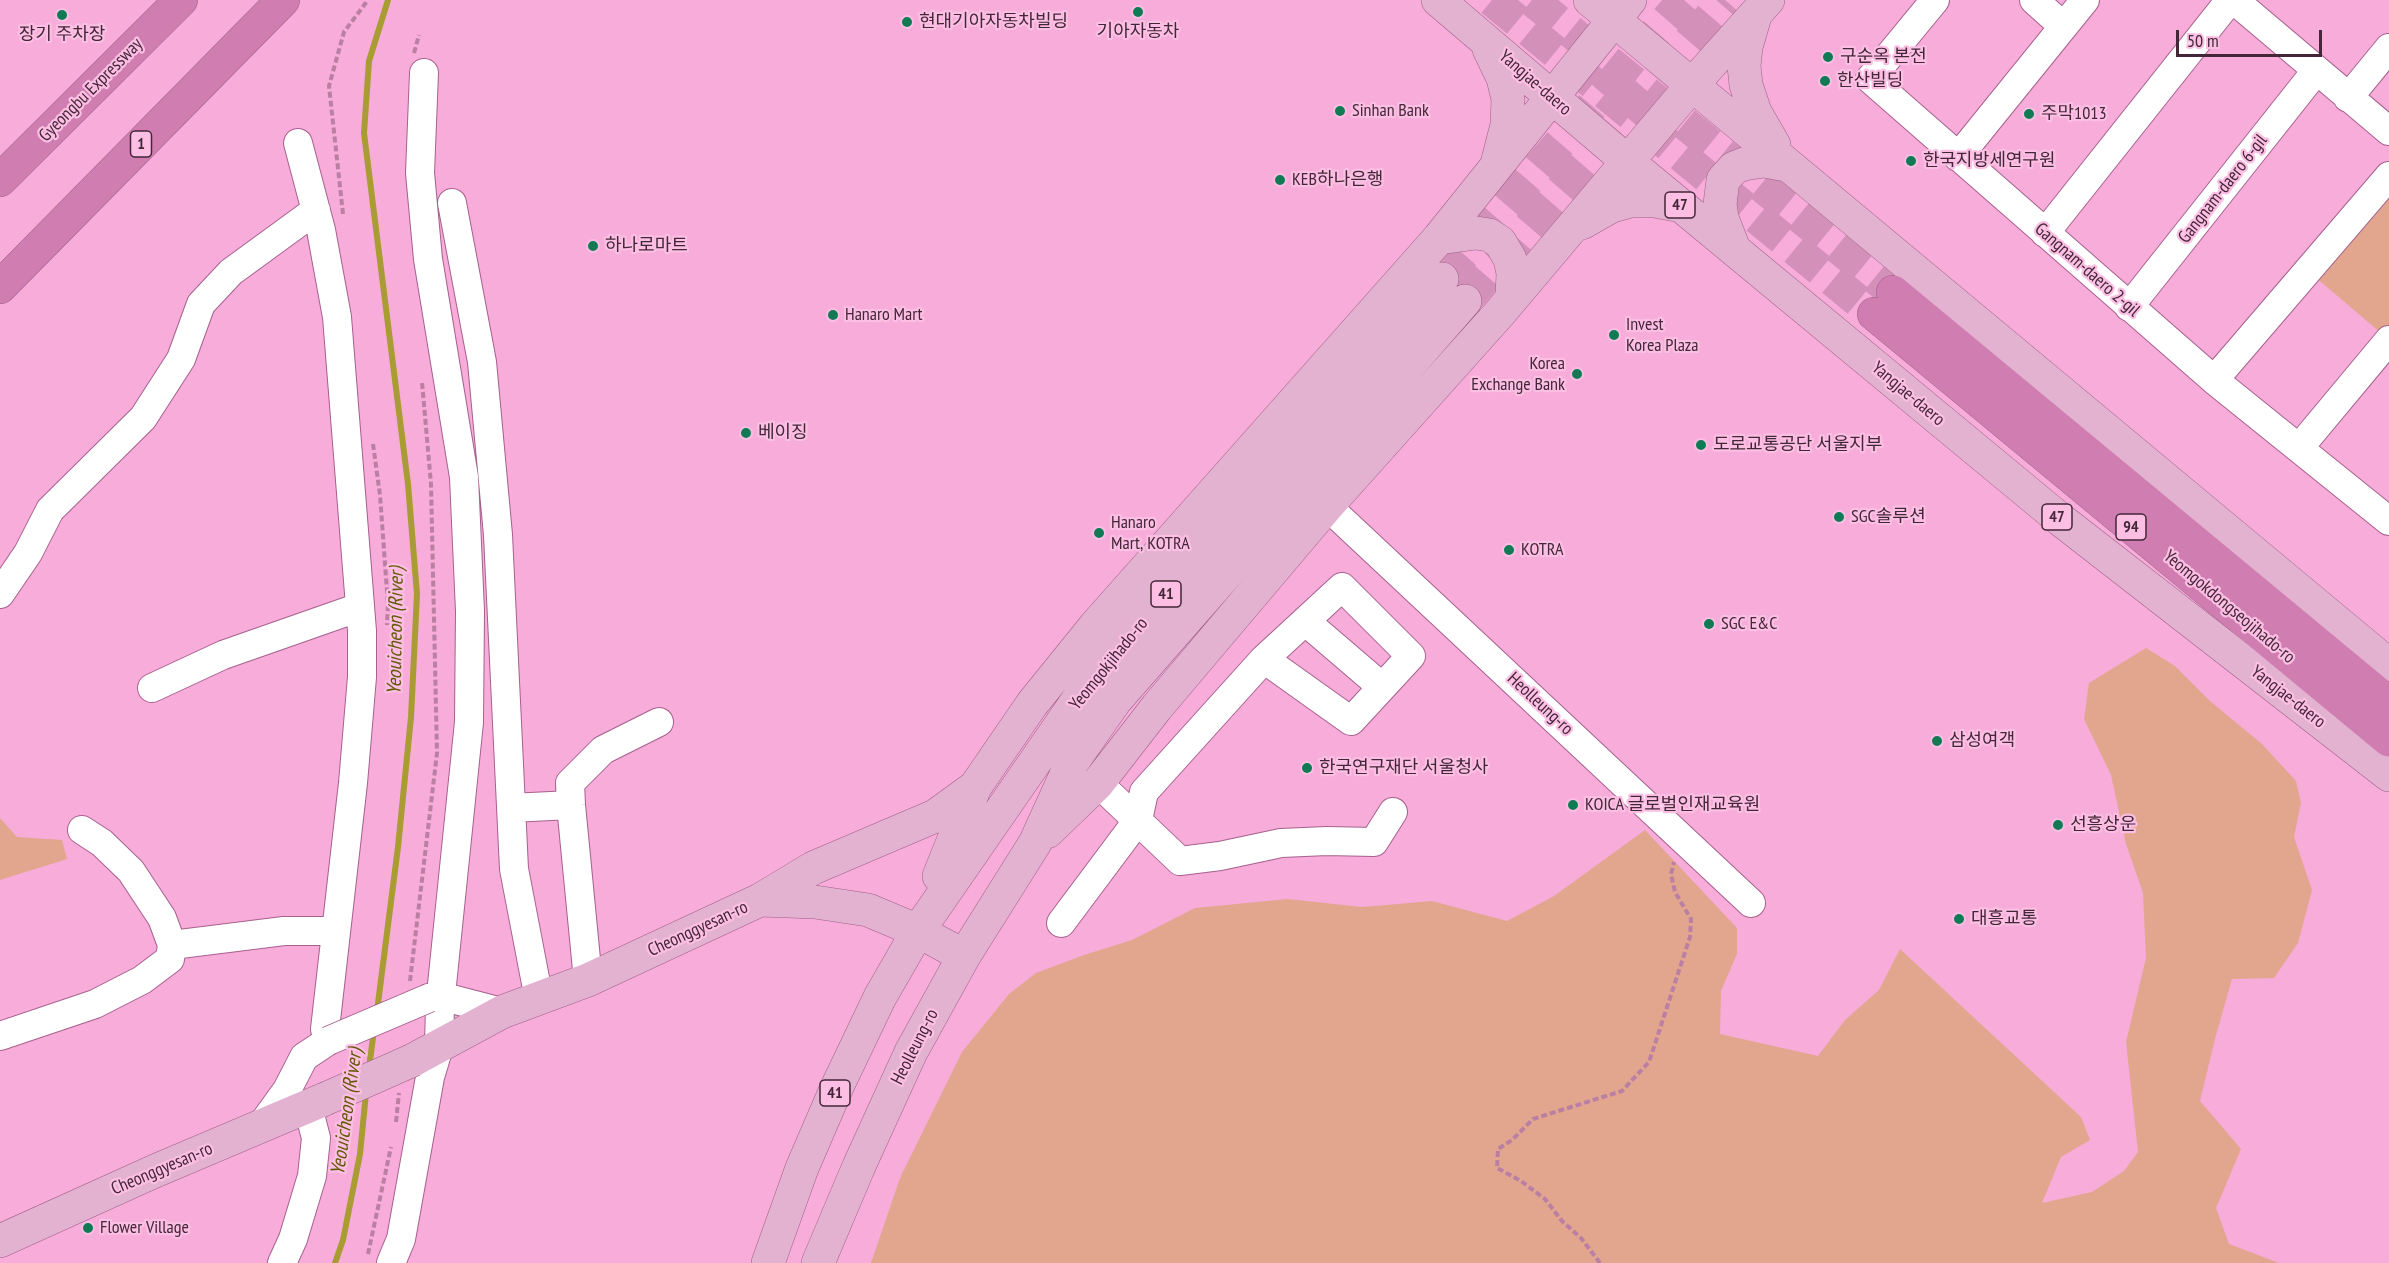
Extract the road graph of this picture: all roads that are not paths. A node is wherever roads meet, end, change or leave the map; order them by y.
1 (181, 0) edge
2 (283, 0) edge
3 (1438, 0) edge
4 (1935, 0) edge
5 (2034, 0) edge
6 (2085, 0) edge
7 (2241, 1) edge
8 (1762, 6) edge
9 (1612, 7) edge
10 (2063, 26) junction
11 (1480, 35) junction
12 (2389, 48) edge
13 (418, 65) road end
14 (2316, 71) junction
15 (1692, 85) junction
16 (1553, 98) junction
17 (2348, 98) junction
18 (2389, 131) edge
19 (297, 143) dead end
20 (1958, 157) junction
21 (1628, 161) junction
22 (1786, 165) junction
23 (1491, 175) junction
24 (2389, 176) edge
25 (0, 180) edge
26 (452, 203) dead end
27 (1682, 206) junction
28 (316, 210) junction
29 (2045, 233) junction
30 (1438, 238) junction
31 (1562, 239) junction
32 (1734, 249) junction
33 (0, 287) edge
34 (1512, 298) junction
35 (2130, 307) junction
36 (2389, 340) edge
37 (2214, 380) junction
38 (2299, 448) junction
39 (1327, 506) junction
40 (2387, 515) edge
41 (0, 594) edge
42 (360, 607) junction
43 (1305, 621) junction
44 (1264, 659) junction
45 (2389, 665) edge
46 (1382, 687) junction
47 (152, 688) dead end
48 (2389, 703) edge
49 (659, 722) dead end
50 (2389, 740) edge
51 (2389, 775) edge
52 (1098, 783) junction
53 (975, 788) junction
54 (571, 805) junction
55 (511, 808) junction
56 (1393, 812) dead end
57 (1138, 820) junction
58 (82, 830) dead end
59 (1035, 843) junction
60 (760, 900) junction
61 (1751, 903) dead end
62 (1062, 923) dead end
63 (336, 931) junction
64 (918, 931) junction
65 (172, 945) junction
66 (964, 956) junction
67 (588, 980) junction
68 (427, 992) junction
69 (539, 999) junction
70 (502, 1012) junction
71 (0, 1036) edge
72 (328, 1041) junction
73 (418, 1063) junction
74 (316, 1103) junction
75 (261, 1126) junction
76 (0, 1241) edge
77 (379, 1262) edge
78 (282, 1263) edge
79 (768, 1263) edge
80 (818, 1263) edge

1 - 25 highway, Gyeongbu Expressway
2 - 33 highway, 1
3 - 11 main road, Yangjae-daero / 47
4 - 20 street, Gangnam-daero 2-gil
5 - 10 street
6 - 10 street
7 - 14 street
7 - 29 street
8 - 15 main road
8 - 22 main road
9 - 15 main road
9 - 16 main road
10 - 20 street
11 - 16 main road, Yangjae-daero / 47
11 - 23 main road
12 - 17 street
13 - 68 street
14 - 17 street
14 - 35 street, Gangnam-daero 6-gil
15 - 21 main road
15 - 22 main road
16 - 21 main road, Yangjae-daero / 47
16 - 23 main road
17 - 18 street
19 - 28 street
20 - 29 street, Gangnam-daero 2-gil
21 - 27 main road, Yangjae-daero / 47
21 - 31 main road
22 - 32 main road
22 - 45 main road
23 - 30 main road
24 - 37 street
26 - 55 street
27 - 31 main road
27 - 32 main road, Yangjae-daero / 47
28 - 41 street
28 - 42 street
29 - 35 street, Gangnam-daero 2-gil
30 - 34 main road
30 - 53 main road
31 - 34 main road
32 - 51 main road, Yangjae-daero / 47
34 - 39 main road
35 - 37 street, Gangnam-daero 2-gil
36 - 38 street
37 - 38 street, Gangnam-daero 2-gil
38 - 40 street, Gangnam-daero 2-gil
39 - 52 main road
39 - 61 street, Heolleung-ro
42 - 47 street
42 - 63 street
43 - 44 street
43 - 46 street
43 - 46 street
44 - 46 street
44 - 57 street
48 - 50 highway, Yeomgokdongseojihado-ro / 94
49 - 54 street
52 - 57 street
52 - 59 main road
53 - 60 main road
53 - 64 main road
54 - 55 street
54 - 67 street
55 - 69 street
56 - 57 street
57 - 62 street
58 - 65 street
59 - 64 main road, Yeomgokjihado-ro / 41
59 - 66 main road, Heolleung-ro / 41
60 - 64 main road, Cheonggyesan-ro
60 - 67 main road, Cheonggyesan-ro
63 - 65 street
63 - 72 street
64 - 66 main road, Cheonggyesan-ro
64 - 79 main road, 41
65 - 71 street
66 - 80 main road, Heolleung-ro / 41
67 - 69 main road, Cheonggyesan-ro
68 - 70 street
68 - 72 street, bridge
68 - 73 street
69 - 70 main road, Cheonggyesan-ro
70 - 73 main road, Cheonggyesan-ro
72 - 75 street
73 - 74 main road, Cheonggyesan-ro, bridge
73 - 77 street
74 - 75 main road, Cheonggyesan-ro
74 - 78 street
75 - 76 main road, Cheonggyesan-ro

